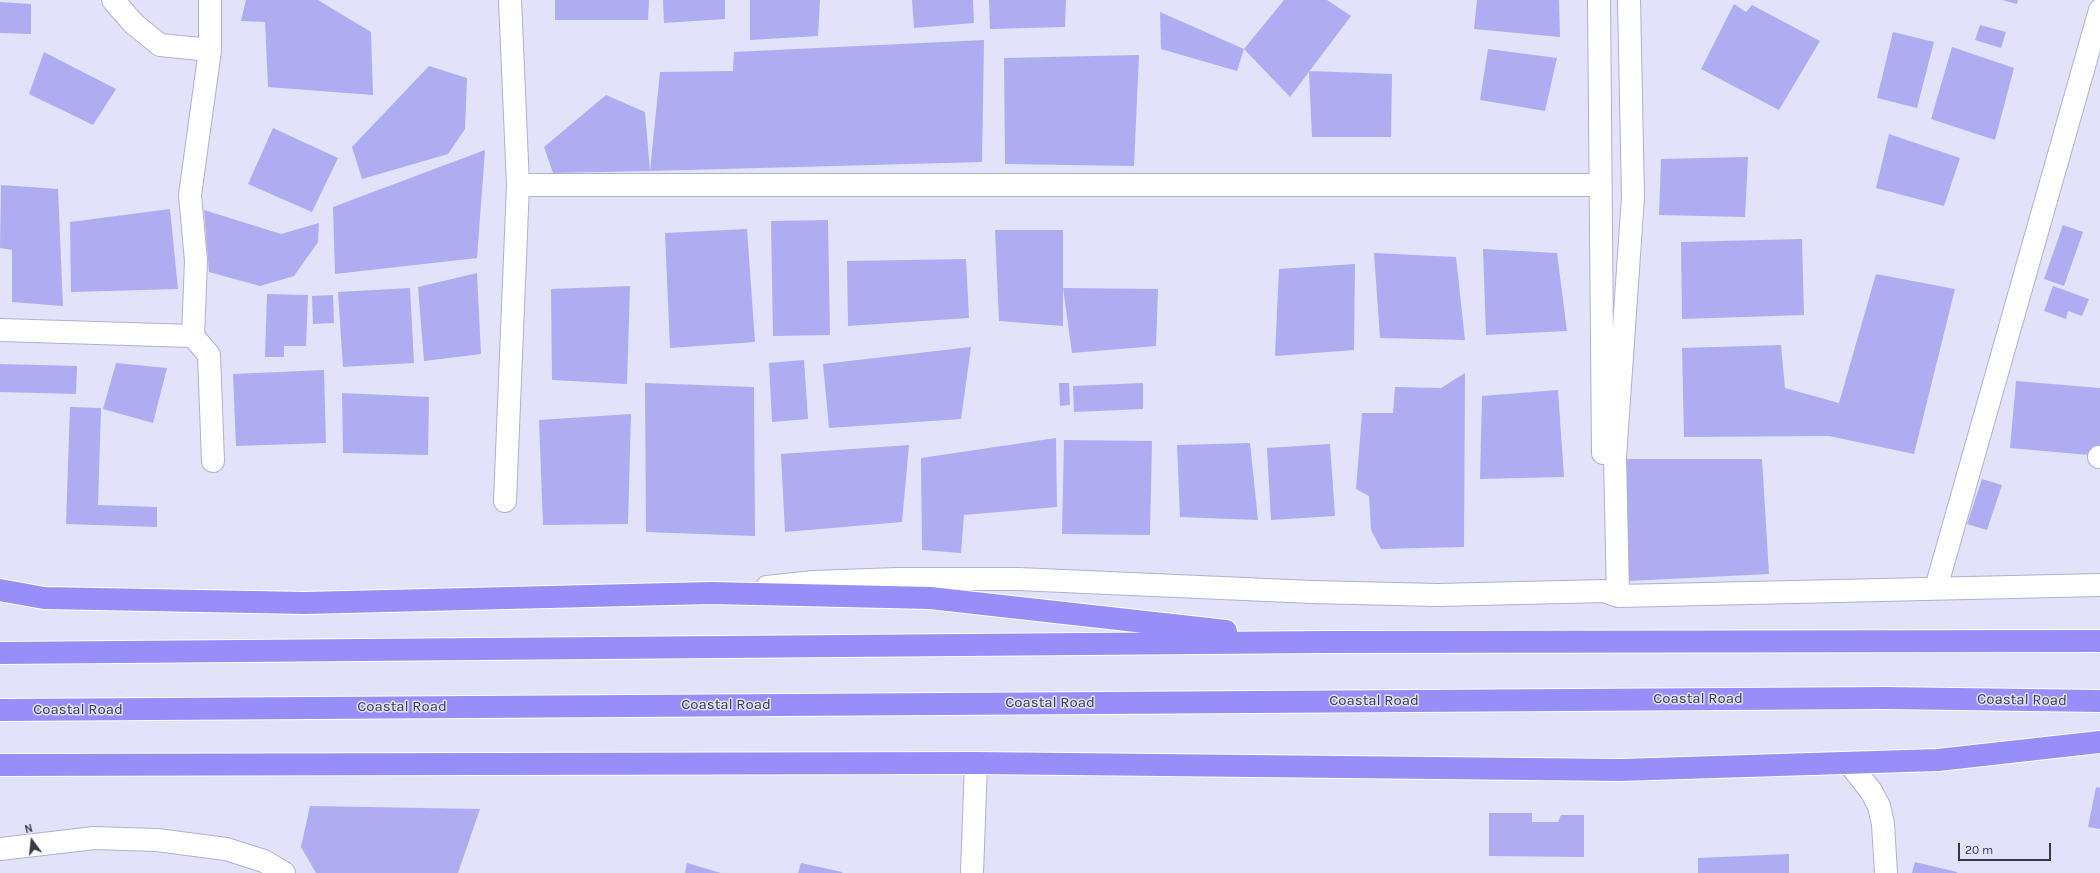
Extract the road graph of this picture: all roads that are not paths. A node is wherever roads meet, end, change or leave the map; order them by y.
1 (113, 0) edge
2 (210, 0) edge
3 (510, 0) edge
4 (1599, 0) edge
5 (1629, 0) edge
6 (2100, 10) edge
7 (210, 50) junction
8 (518, 185) junction
9 (1600, 185) junction
10 (0, 330) edge
11 (193, 336) junction
12 (213, 461) dead end
13 (505, 501) dead end
14 (2100, 585) edge
15 (1936, 588) junction
16 (0, 590) edge
17 (711, 593) junction
18 (1611, 594) junction
19 (2100, 641) edge
20 (1325, 642) junction
21 (0, 652) edge
22 (2100, 701) edge
23 (0, 710) edge
24 (2100, 742) edge
25 (976, 763) junction
26 (1849, 763) junction
27 (0, 765) edge
28 (0, 849) edge
29 (284, 873) edge
30 (972, 873) edge
31 (1886, 873) edge

1 - 7 street
2 - 7 street
3 - 8 street
4 - 9 street
5 - 18 street
6 - 15 street
7 - 11 street
8 - 9 street
8 - 13 street
9 - 18 street
10 - 11 street
11 - 12 street
14 - 15 street
15 - 18 street
16 - 17 highway
17 - 18 street
17 - 20 highway
19 - 20 highway
20 - 21 highway
22 - 23 highway, Coastal Road
24 - 26 highway
25 - 26 highway
25 - 27 highway
25 - 30 street
26 - 31 street
28 - 29 street

